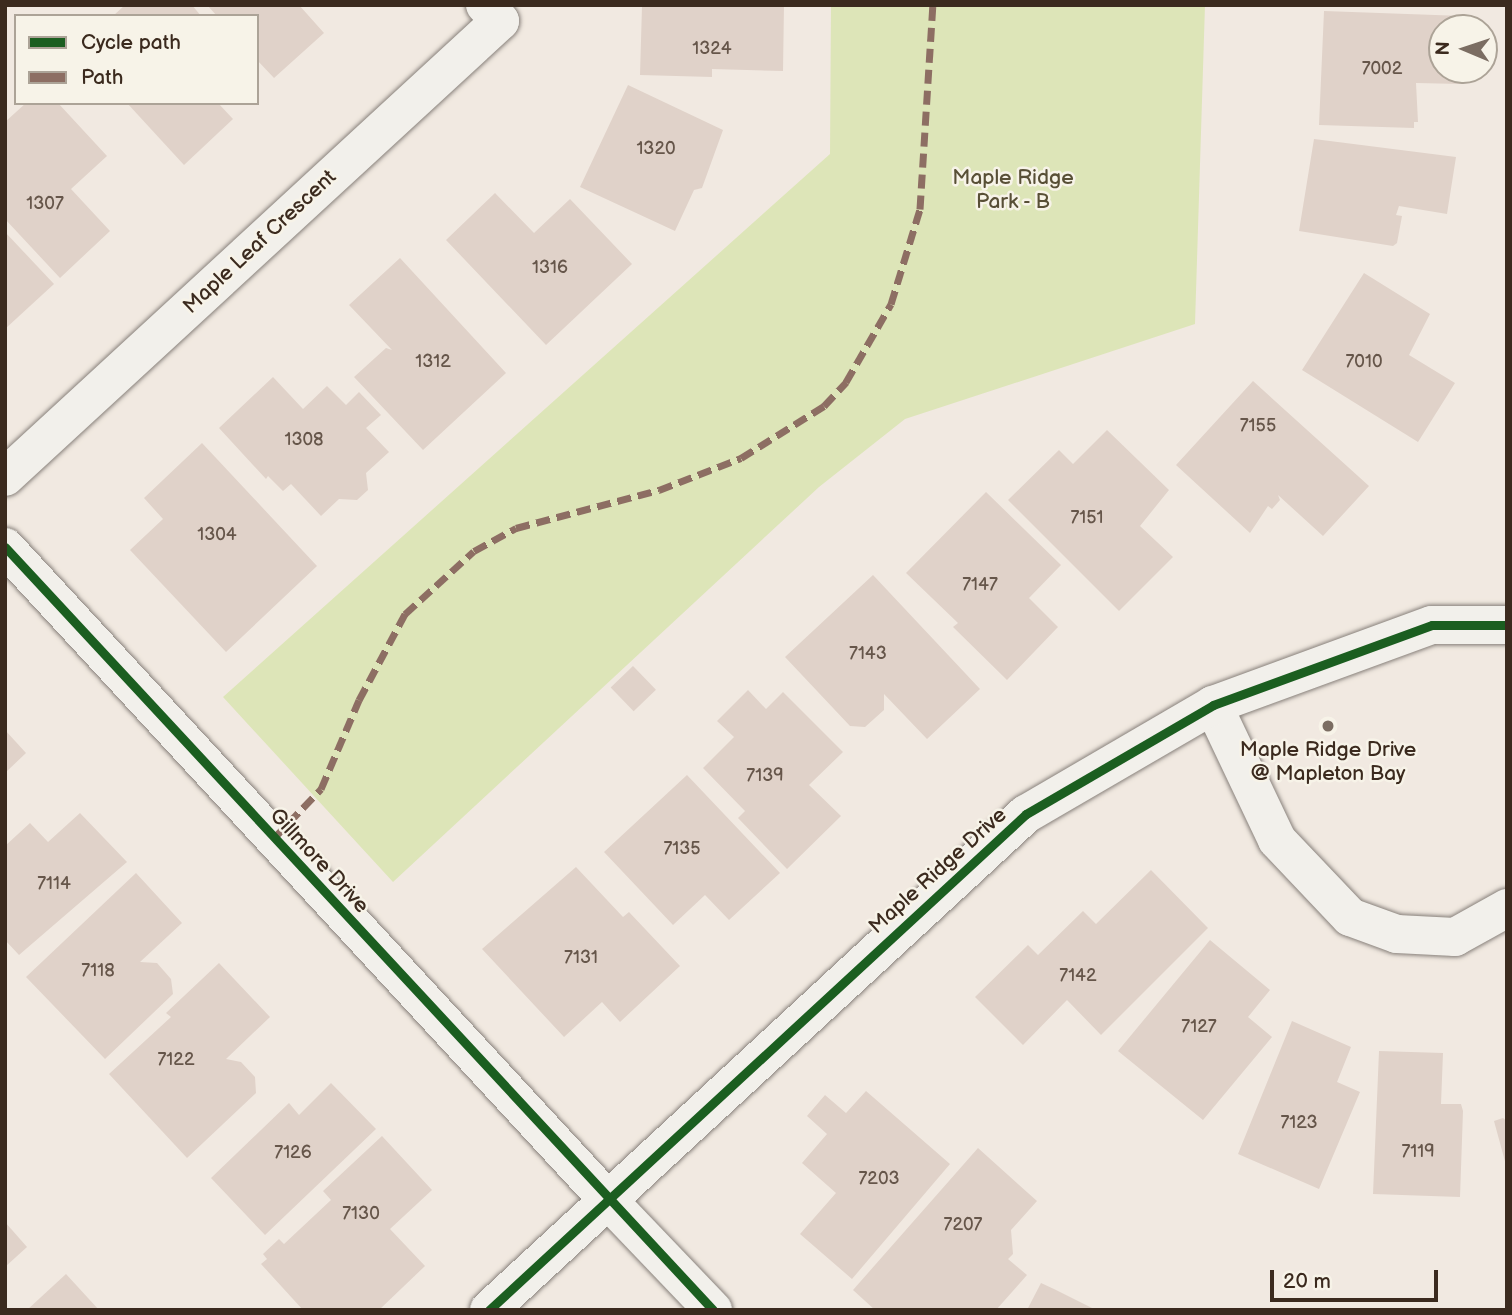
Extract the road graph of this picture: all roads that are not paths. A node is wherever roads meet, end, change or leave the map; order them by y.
1 (485, 5) edge
2 (5, 477) edge
3 (5, 547) edge
4 (1507, 625) edge
5 (1213, 705) junction
6 (1507, 908) edge
7 (606, 1198) junction
8 (489, 1310) edge
9 (713, 1310) edge

1 - 2 street, Maple Leaf Crescent
3 - 7 street, Gillmore Drive
4 - 5 street, Maple Ridge Drive
5 - 6 street
5 - 7 street, Maple Ridge Drive
7 - 8 street, Maple Ridge Drive
7 - 9 street, Gillmore Drive

